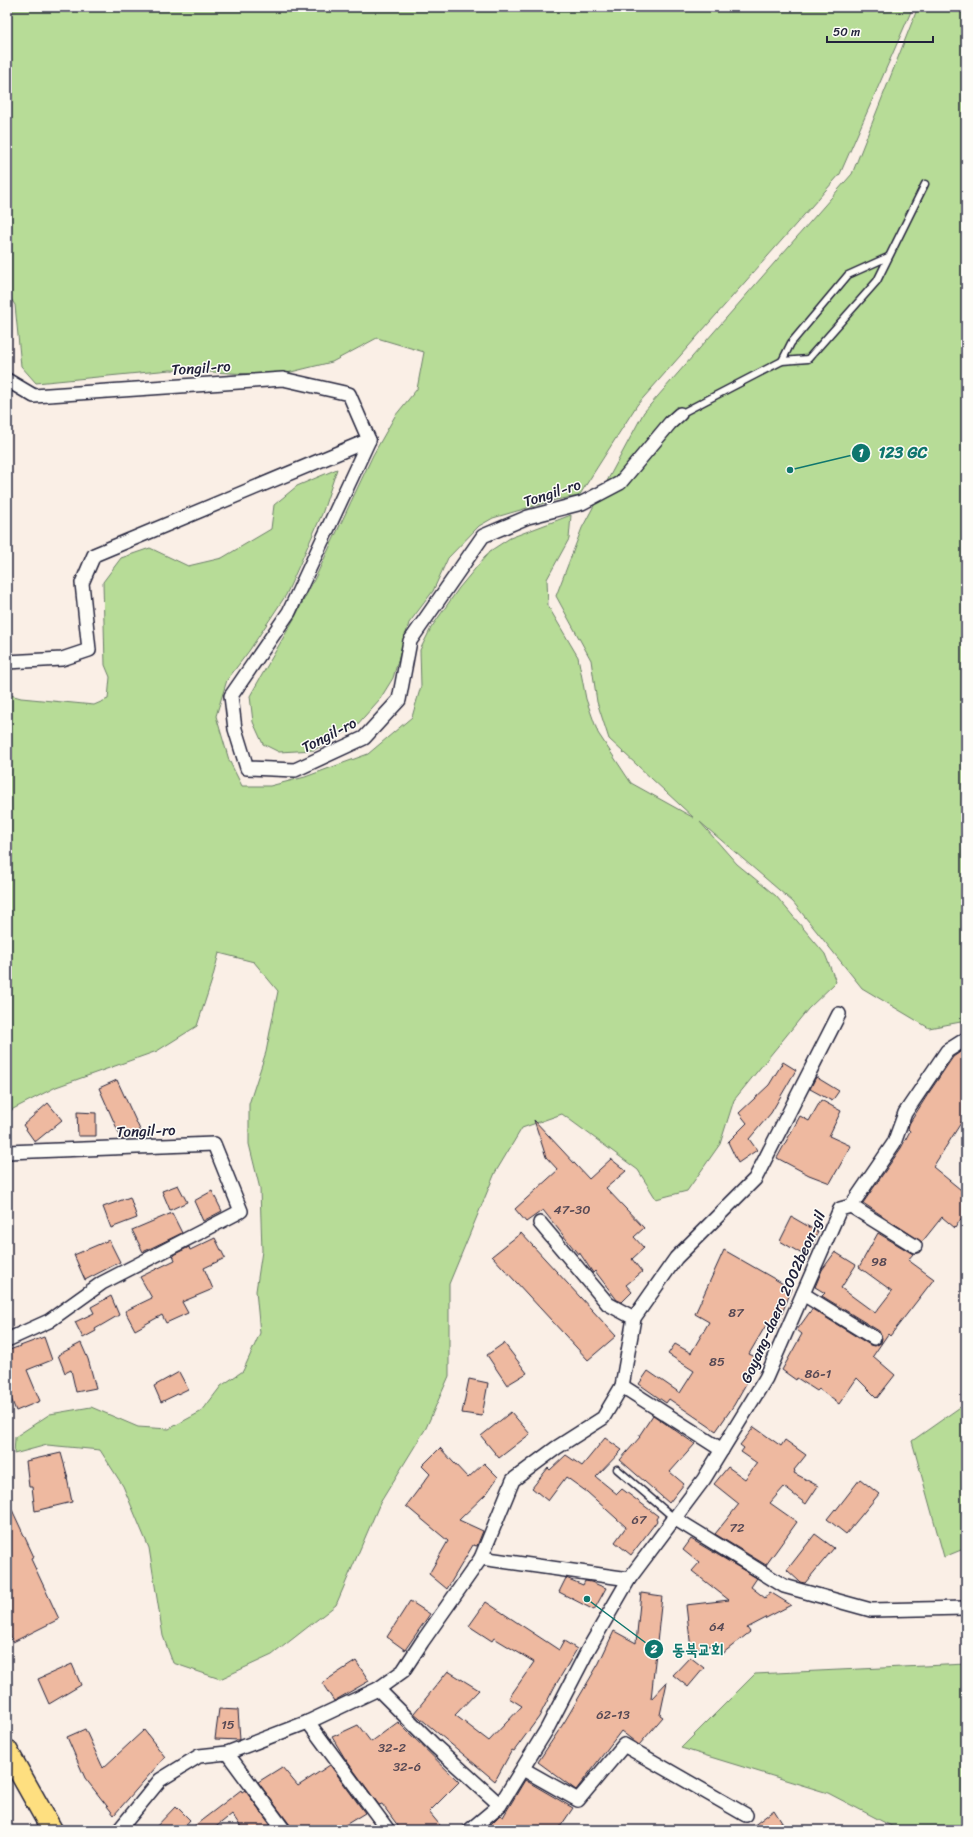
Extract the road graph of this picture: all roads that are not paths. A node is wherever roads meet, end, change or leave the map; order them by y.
1 (925, 184) dead end
2 (888, 257) junction
3 (782, 361) junction
4 (7, 380) edge
5 (680, 414) joint
6 (369, 440) junction
7 (7, 662) edge
8 (839, 1014) dead end
9 (966, 1039) edge
10 (7, 1152) edge
11 (851, 1206) junction
12 (540, 1223) dead end
13 (915, 1246) dead end
14 (803, 1294) junction
15 (634, 1318) junction
16 (874, 1338) dead end
17 (7, 1340) edge
18 (622, 1386) junction
19 (722, 1450) junction
20 (617, 1469) dead end
21 (674, 1518) junction
22 (481, 1558) junction
23 (629, 1579) junction
24 (966, 1608) edge
25 (378, 1689) junction
26 (308, 1722) junction
27 (7, 1750) edge
28 (227, 1753) junction
29 (523, 1769) junction
30 (500, 1806) junction
31 (746, 1815) dead end
32 (52, 1830) edge
33 (119, 1830) edge
34 (284, 1830) edge
35 (388, 1830) edge
36 (470, 1830) edge

1 - 2 lane
2 - 3 lane
2 - 3 lane
3 - 5 lane
4 - 6 street, Tongil-ro
5 - 6 street, Tongil-ro
6 - 7 street
8 - 15 street
9 - 11 street, Goyang-daero 2002beon-gil
10 - 17 street, Tongil-ro
11 - 13 street
11 - 14 street, Goyang-daero 2002beon-gil
12 - 15 street
14 - 16 street
14 - 19 street, Goyang-daero 2002beon-gil
15 - 18 street
18 - 19 street
18 - 22 street
19 - 21 street, Goyang-daero 2002beon-gil
20 - 21 lane
21 - 23 street, Goyang-daero 2002beon-gil
21 - 24 street
22 - 23 street
22 - 25 street
23 - 29 street, Goyang-daero 2002beon-gil
25 - 26 street
25 - 30 street
26 - 28 street
26 - 35 street
27 - 32 main road
28 - 33 street
28 - 34 street
29 - 30 street, Goyang-daero 2002beon-gil
29 - 31 street
30 - 36 street, Goyang-daero 2002beon-gil

